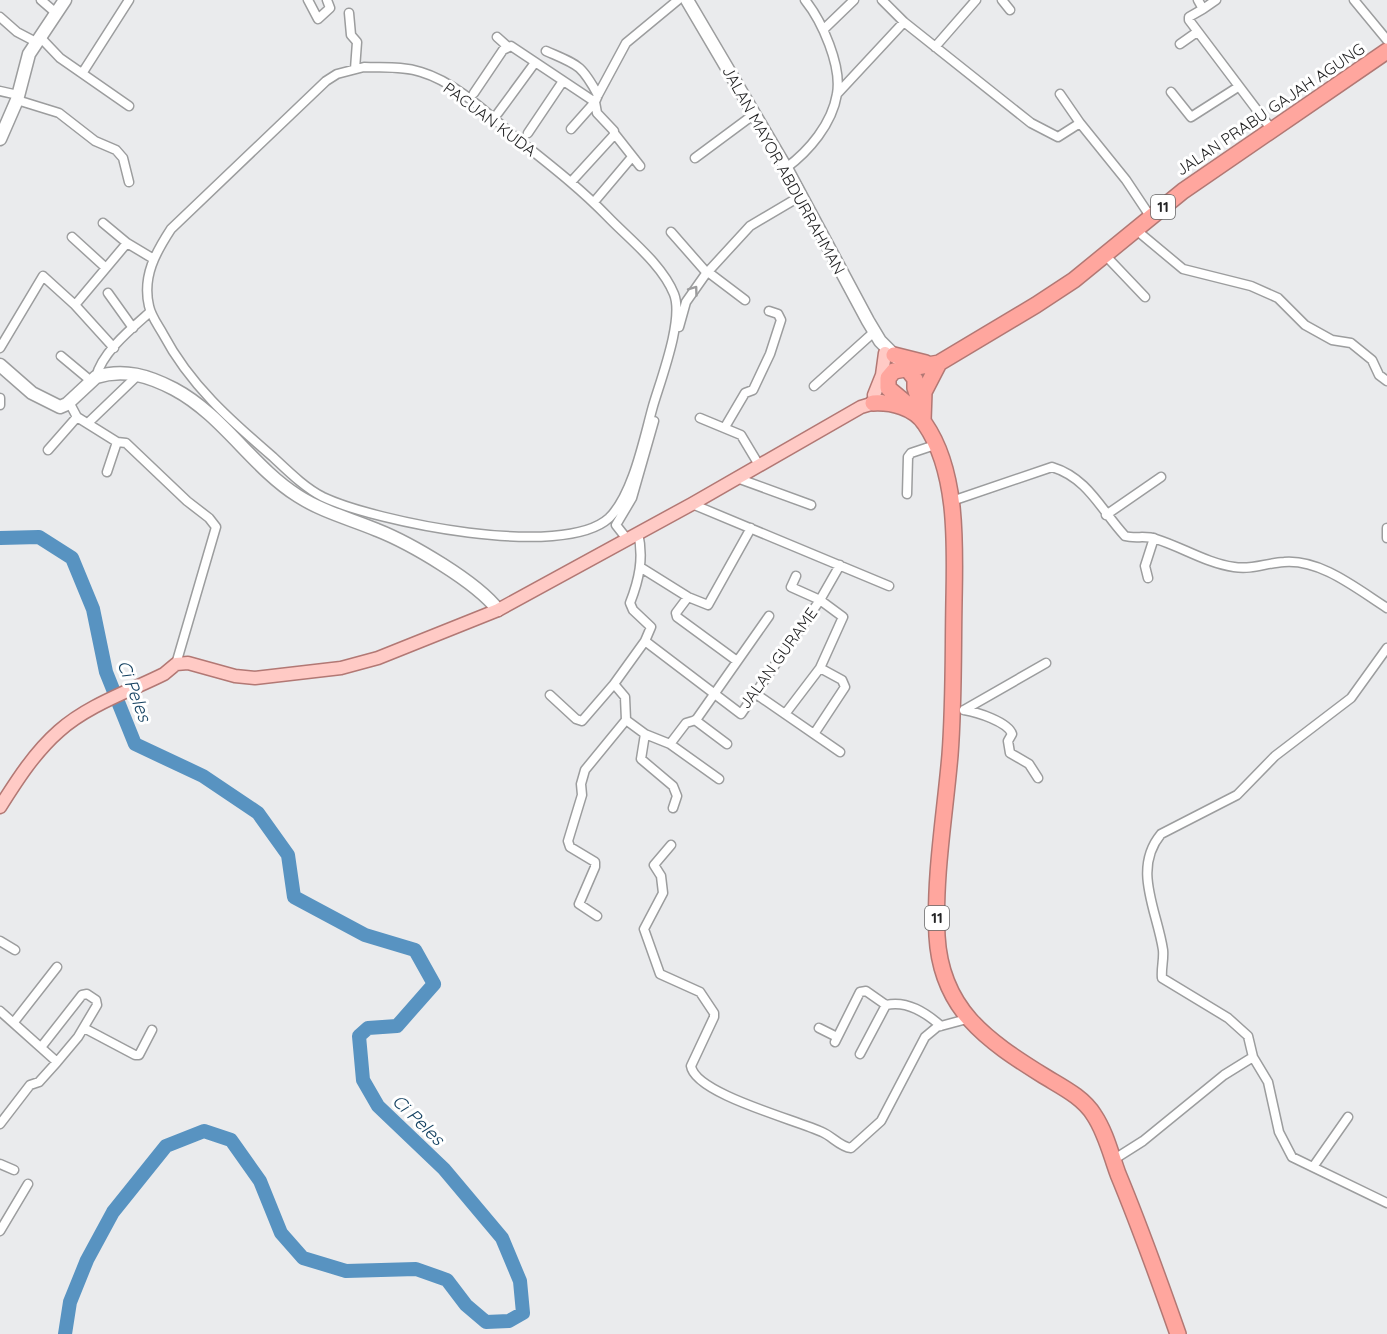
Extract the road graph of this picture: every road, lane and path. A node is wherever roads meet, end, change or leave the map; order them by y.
1 (41, 0) edge
2 (65, 0) edge
3 (129, 0) edge
4 (308, 0) edge
5 (327, 0) edge
6 (678, 0) edge
7 (687, 0) edge
8 (805, 0) edge
9 (854, 0) edge
10 (882, 0) edge
11 (976, 0) edge
12 (1002, 0) edge
13 (1216, 0) edge
14 (1354, 0) edge
15 (1201, 4) edge
16 (1010, 10) dead end
17 (56, 13) junction
18 (349, 13) dead end
19 (0, 17) edge
20 (904, 22) junction
21 (824, 28) junction
22 (1197, 32) junction
23 (497, 37) dead end
24 (38, 39) junction
25 (1387, 40) edge
26 (1180, 44) dead end
27 (507, 46) junction
28 (935, 47) junction
29 (546, 51) dead end
30 (1387, 51) edge
31 (534, 64) junction
32 (355, 69) junction
33 (83, 72) junction
34 (562, 81) junction
35 (1238, 87) junction
36 (0, 91) edge
37 (474, 93) dead end
38 (1171, 93) dead end
39 (837, 94) junction
40 (1060, 94) dead end
41 (18, 98) junction
42 (596, 99) junction
43 (129, 106) dead end
44 (498, 112) dead end
45 (753, 116) junction
46 (1080, 123) junction
47 (572, 129) dead end
48 (1272, 130) junction
49 (528, 132) dead end
50 (614, 133) junction
51 (0, 139) edge
52 (632, 157) junction
53 (695, 158) dead end
54 (640, 165) dead end
55 (786, 168) junction
56 (129, 182) dead end
57 (571, 182) junction
58 (800, 197) junction
59 (594, 202) junction
60 (1150, 216) junction
61 (103, 224) dead end
62 (1135, 229) junction
63 (671, 232) dead end
64 (72, 237) dead end
65 (127, 243) junction
66 (1105, 255) junction
67 (152, 258) junction
68 (106, 268) junction
69 (707, 273) junction
70 (108, 293) dead end
71 (1145, 297) dead end
72 (745, 300) dead end
73 (75, 305) junction
74 (769, 311) dead end
75 (150, 312) junction
76 (133, 328) junction
77 (883, 345) junction
78 (0, 348) edge
79 (114, 348) junction
80 (61, 356) dead end
81 (0, 365) edge
82 (934, 366) junction
83 (908, 370) junction
84 (139, 374) junction
85 (888, 378) junction
86 (93, 379) junction
87 (1387, 381) edge
88 (814, 386) dead end
89 (915, 388) junction
90 (898, 397) junction
91 (0, 398) edge
92 (69, 402) junction
93 (869, 402) junction
94 (0, 405) edge
95 (920, 415) junction
96 (77, 417) junction
97 (700, 418) dead end
98 (88, 423) junction
99 (725, 427) junction
100 (117, 442) junction
101 (935, 445) junction
102 (48, 450) dead end
103 (759, 465) junction
104 (107, 472) dead end
105 (1161, 477) dead end
106 (737, 478) junction
107 (908, 494) dead end
108 (952, 501) junction
109 (692, 504) junction
110 (811, 505) dead end
111 (1106, 515) junction
112 (751, 528) junction
113 (1387, 528) edge
114 (633, 536) junction
115 (1154, 538) junction
116 (1387, 538) edge
117 (840, 565) junction
118 (640, 567) junction
119 (796, 576) dead end
120 (1148, 578) dead end
121 (889, 586) dead end
122 (688, 597) junction
123 (820, 600) junction
124 (1387, 608) edge
125 (498, 610) junction
126 (768, 616) dead end
127 (645, 641) junction
128 (1387, 648) edge
129 (737, 661) junction
130 (1046, 663) dead end
131 (176, 664) junction
132 (820, 668) junction
133 (614, 684) junction
134 (715, 693) junction
135 (756, 694) junction
136 (550, 695) dead end
137 (958, 708) junction
138 (785, 714) junction
139 (626, 720) junction
140 (695, 720) junction
141 (645, 734) junction
142 (814, 734) junction
143 (670, 744) junction
144 (727, 744) dead end
145 (840, 752) dead end
146 (1038, 778) dead end
147 (719, 779) dead end
148 (0, 807) edge
149 (673, 807) dead end
150 (671, 845) dead end
151 (597, 916) dead end
152 (0, 941) edge
153 (15, 950) dead end
154 (57, 967) dead end
155 (886, 1005) junction
156 (0, 1011) edge
157 (966, 1019) junction
158 (14, 1022) junction
159 (941, 1026) junction
160 (84, 1028) junction
161 (819, 1028) dead end
162 (152, 1030) dead end
163 (42, 1046) junction
164 (860, 1054) dead end
165 (1253, 1057) junction
166 (57, 1062) junction
167 (1348, 1117) dead end
168 (0, 1124) edge
169 (1113, 1160) junction
170 (0, 1164) edge
171 (1312, 1167) junction
172 (15, 1170) dead end
173 (28, 1184) dead end
174 (1387, 1203) edge
175 (0, 1230) edge
176 (1178, 1334) edge

1 - 17 street
2 - 17 street
3 - 33 street
4 - 5 street
6 - 42 street
7 - 45 street, JALAN MAYOR ABDURRAHMAN
8 - 21 street
9 - 21 street
10 - 20 street
11 - 28 street
12 - 16 street
13 - 15 street
14 - 25 street
15 - 22 street
17 - 24 street
18 - 32 street
19 - 24 street
20 - 28 street
20 - 39 street
21 - 39 street
22 - 26 street
22 - 35 street
23 - 27 street
24 - 33 street
24 - 41 street
27 - 31 street
27 - 37 street
28 - 46 street
29 - 42 street
30 - 48 highway, JALAN PRABU GAJAH AGUNG / 11
31 - 34 street
31 - 44 street
32 - 57 street, PACUAN KUDA
32 - 67 street, PACUAN KUDA
33 - 43 street
34 - 42 street
34 - 49 street
35 - 38 street
35 - 48 street
36 - 41 street
39 - 55 street
40 - 46 street
41 - 51 street
41 - 56 street
42 - 47 street
42 - 50 street
45 - 53 street
45 - 55 street, JALAN MAYOR ABDURRAHMAN
46 - 60 street
48 - 60 highway, JALAN PRABU GAJAH AGUNG / 11
50 - 52 street
50 - 57 street
52 - 54 street
52 - 59 street
55 - 58 street, JALAN MAYOR ABDURRAHMAN
57 - 59 street, PACUAN KUDA
58 - 69 street
58 - 77 street, JALAN MAYOR ABDURRAHMAN
59 - 75 street, PACUAN KUDA
60 - 62 highway, JALAN PRABU GAJAH AGUNG / 11
61 - 65 street
62 - 66 highway, JALAN PRABU GAJAH AGUNG / 11
62 - 87 street
63 - 69 street
64 - 68 street
65 - 67 street
65 - 68 street
66 - 71 street
66 - 82 highway, JALAN PRABU GAJAH AGUNG / 11
67 - 75 street, PACUAN KUDA
68 - 73 street
69 - 72 street
114 -> 69 street
70 - 76 street
73 - 78 street
73 - 79 street
74 - 99 street
75 - 76 street
76 - 79 street
77 - 82 highway
77 - 83 street
77 - 85 street
77 - 88 street
77 - 93 main road
79 - 86 street
80 - 86 street
81 - 92 street
82 - 83 highway, 11
82 - 89 highway, 11
82 - 95 highway
83 - 85 highway, 11
83 - 89 highway, 11
84 - 86 street
84 - 98 street
84 - 125 street
85 - 90 highway, 11
85 - 93 main road
86 - 92 street
89 - 90 highway, 11
89 - 95 highway, 11
90 - 93 main road
90 - 95 highway, 11
91 - 94 street
92 - 96 street
93 - 95 highway
93 - 103 main road
95 - 101 highway, 11
96 - 98 street
96 - 102 street
97 - 99 street
98 - 100 street
99 - 103 street
100 - 104 street
100 - 131 street
101 - 107 street
101 - 108 highway, 11
103 - 106 main road
105 - 111 street
106 - 109 main road
106 - 110 street
108 - 111 street
108 - 137 highway, 11
109 - 112 street
109 - 114 main road
111 - 115 street
112 - 117 street
112 - 122 street
113 - 116 street
114 - 118 street
114 - 125 main road
115 - 120 street
115 - 124 street
117 - 121 street
117 - 123 street, JALAN GURAME
118 - 122 street
118 - 127 street
119 - 123 street
122 - 129 street
123 - 132 street
123 - 135 street, JALAN GURAME
125 - 131 main road
126 - 129 street
127 - 133 street
127 - 134 street, JALAN GURAME
128 - 165 street
129 - 134 street
130 - 137 street
131 - 148 main road
132 - 138 street
132 - 142 street
133 - 136 street
133 - 139 street
134 - 135 street, JALAN GURAME
134 - 140 street
135 - 138 street
137 - 146 street
137 - 157 highway, 11
138 - 142 street
139 - 141 street
139 - 151 street
140 - 143 street
140 - 144 street
141 - 143 street
141 - 149 street
142 - 145 street
143 - 147 street
150 - 159 street
152 - 153 street
154 - 158 street
155 - 159 street
155 - 161 street
155 - 164 street
156 - 158 street
157 - 159 street
157 - 169 highway, 11
158 - 163 street
160 - 162 street
160 - 163 street
160 - 166 street
163 - 166 street
165 - 169 street
165 - 171 street
166 - 168 street
167 - 171 street
169 - 176 highway, 11
170 - 172 street
171 - 174 street
173 - 175 street

